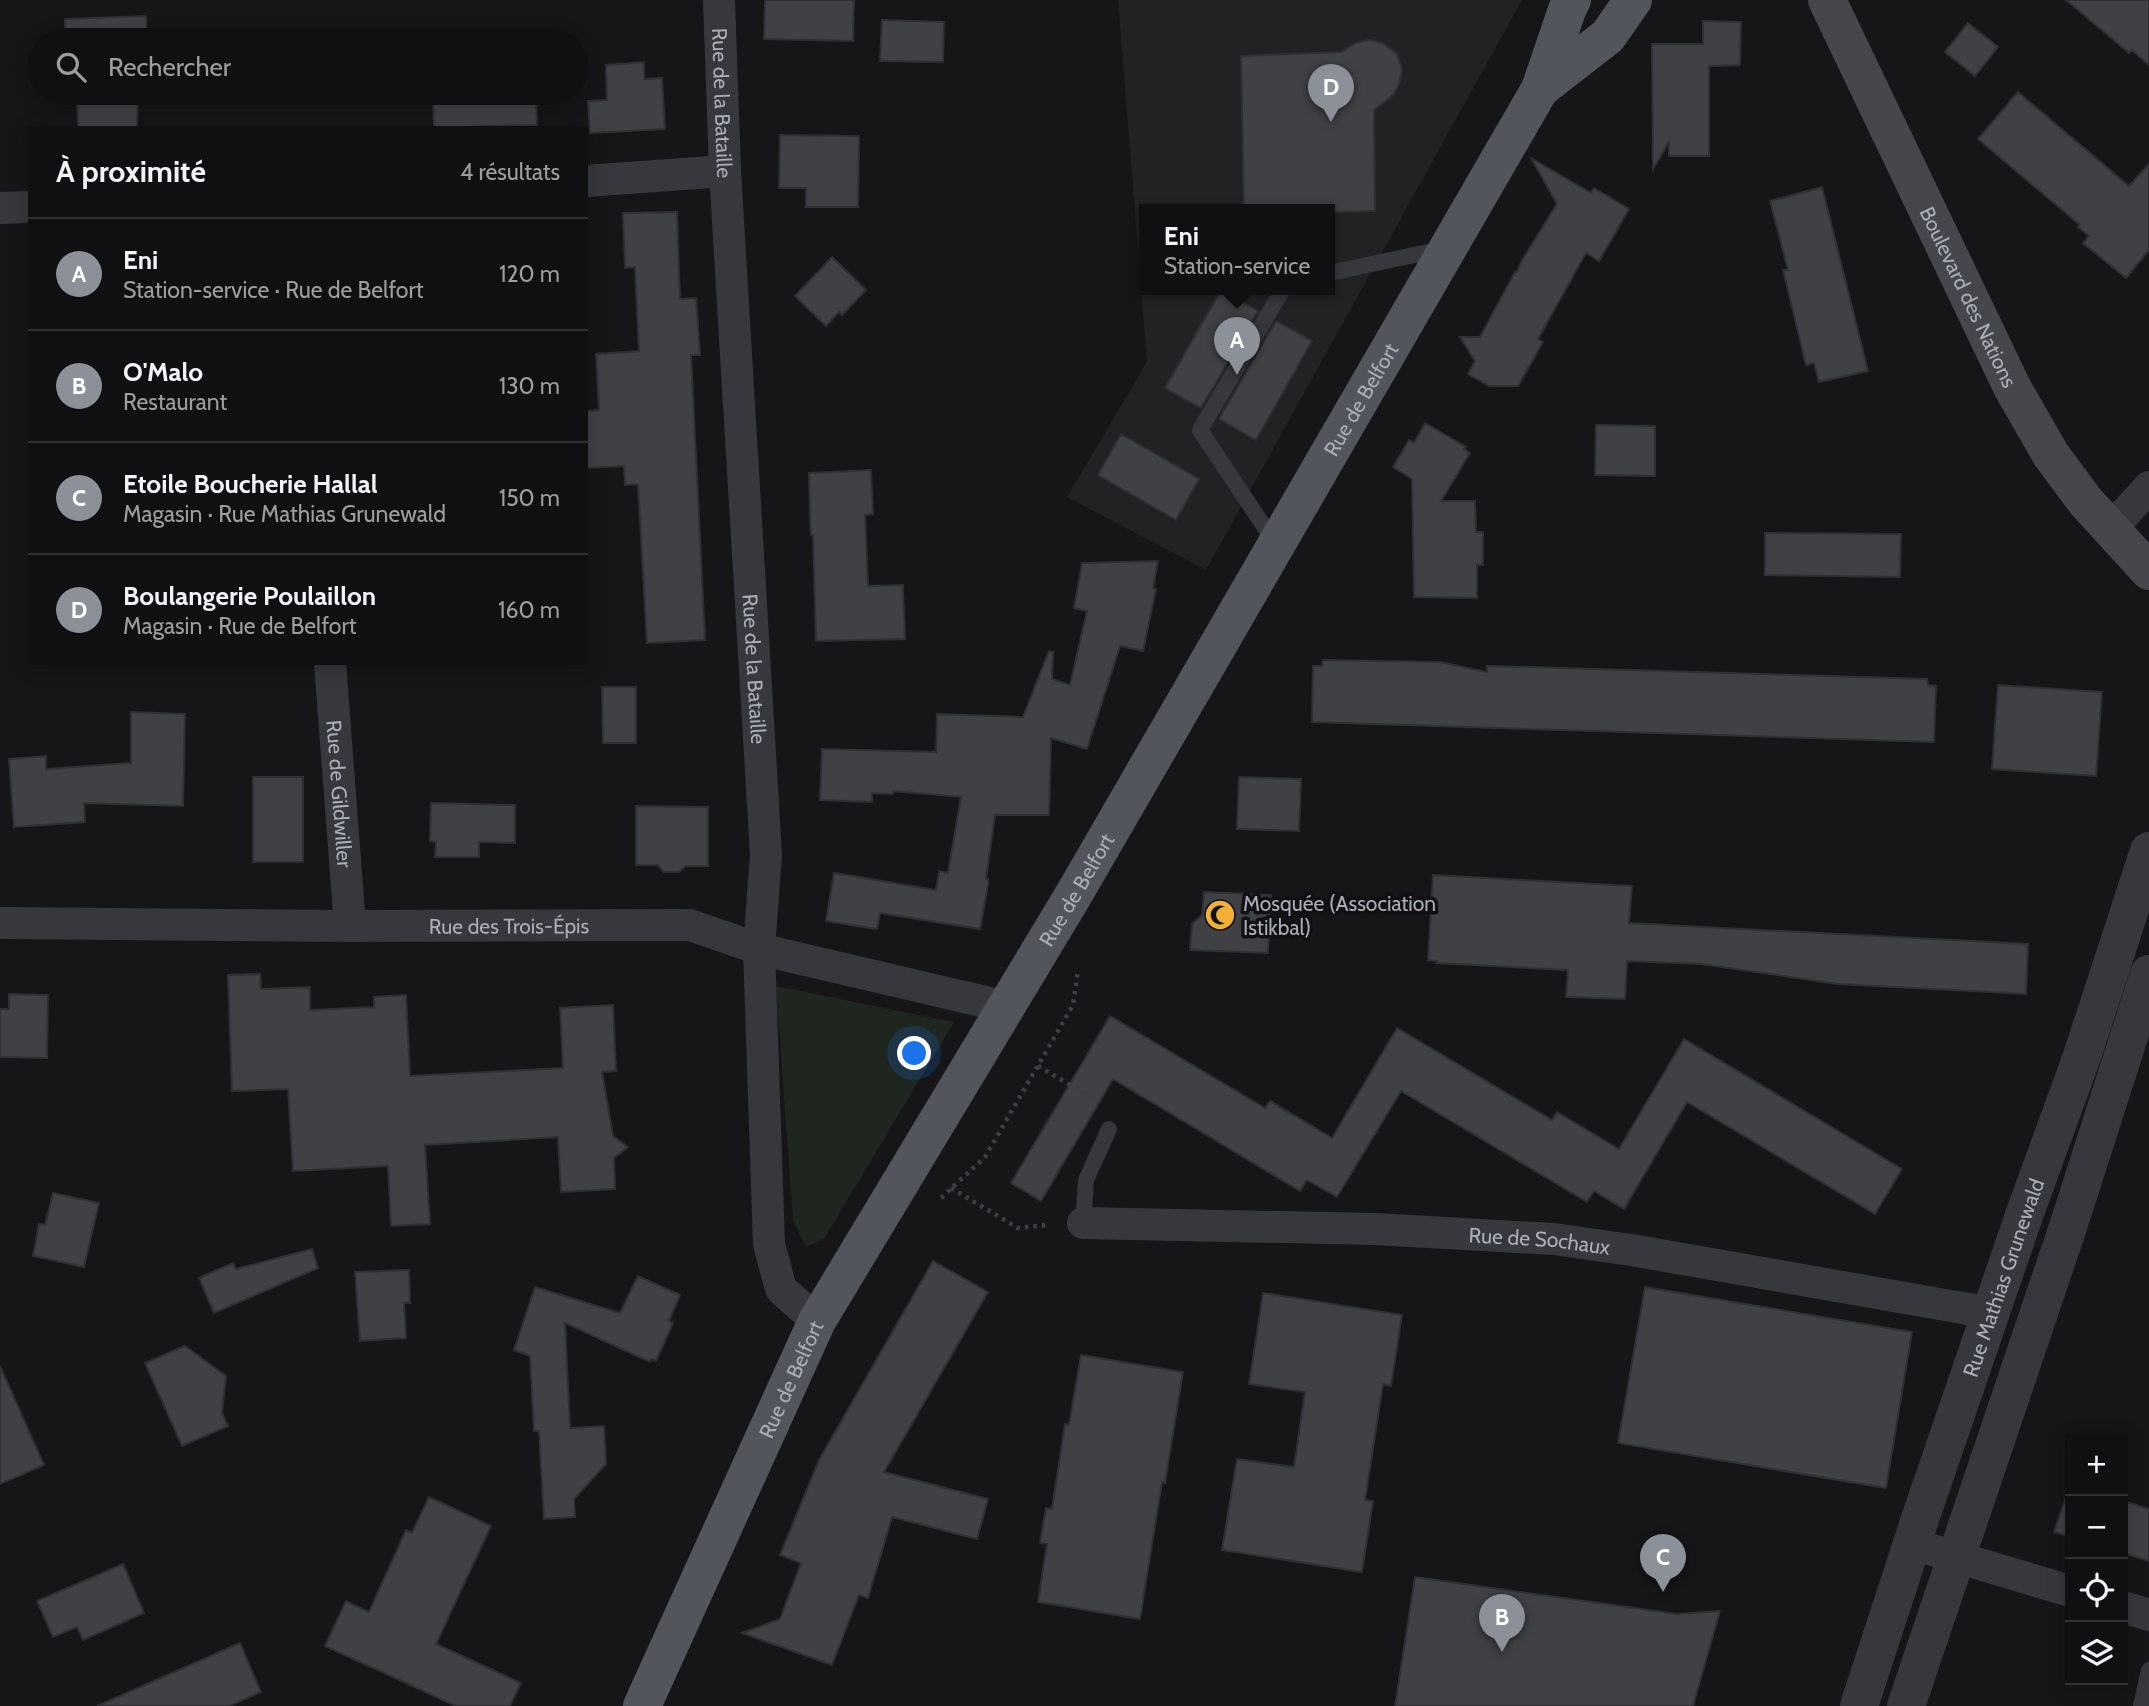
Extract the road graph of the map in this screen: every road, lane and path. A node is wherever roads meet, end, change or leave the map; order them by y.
1 (719, 0) edge
2 (1572, 0) edge
3 (1633, 0) edge
4 (1827, 0) edge
5 (1540, 89) junction
6 (725, 171) junction
7 (588, 181) edge
8 (28, 207) edge
9 (0, 208) edge
10 (1447, 248) junction
11 (1335, 272) edge
12 (1279, 295) edge
13 (2149, 487) edge
14 (2110, 530) junction
15 (1276, 544) junction
16 (2149, 571) edge
17 (330, 665) edge
18 (2149, 852) edge
19 (0, 923) edge
20 (351, 926) junction
21 (759, 950) junction
22 (1078, 966) dead end
23 (2149, 974) edge
24 (1007, 1007) junction
25 (1038, 1066) junction
26 (1109, 1129) joint
27 (951, 1188) junction
28 (934, 1204) dead end
29 (1083, 1223) junction
30 (1991, 1313) junction
31 (817, 1321) junction
32 (1912, 1544) junction
33 (1956, 1556) junction
34 (2065, 1589) edge
35 (2128, 1609) edge
36 (2149, 1615) edge
37 (2149, 1670) edge
38 (642, 1706) edge
39 (1859, 1706) edge
40 (1906, 1706) edge
41 (2141, 1706) edge

1 - 6 street, Rue de la Bataille
2 - 5 main road, Rue de Belfort
3 - 5 main road, Rue de Belfort
4 - 14 main road, Boulevard des Nations
5 - 10 main road, Rue de Belfort
6 - 7 street
6 - 21 street, Rue de la Bataille
8 - 9 street
10 - 11 lane
10 - 15 main road, Rue de Belfort
12 - 15 lane
13 - 14 street
14 - 16 main road, Boulevard des Nations
15 - 24 main road, Rue de Belfort
17 - 20 street, Rue de Gildwiller
18 - 30 street, Rue Mathias Grunewald
19 - 20 street, Rue des Trois-Épis
20 - 21 street, Rue des Trois-Épis
21 - 24 street, Rue des Trois-Épis
21 - 31 street, Rue de la Bataille
22 - 25 path
23 - 33 street
24 - 31 main road, Rue de Belfort
25 - 26 path
25 - 27 path
26 - 29 lane
27 - 28 path
27 - 29 path
29 - 30 street, Rue de Sochaux
30 - 32 street, Rue Mathias Grunewald
31 - 38 main road, Rue de Belfort
32 - 33 street
32 - 39 street, Rue Mathias Grunewald
33 - 34 street
33 - 40 street
35 - 36 street
37 - 41 lane

